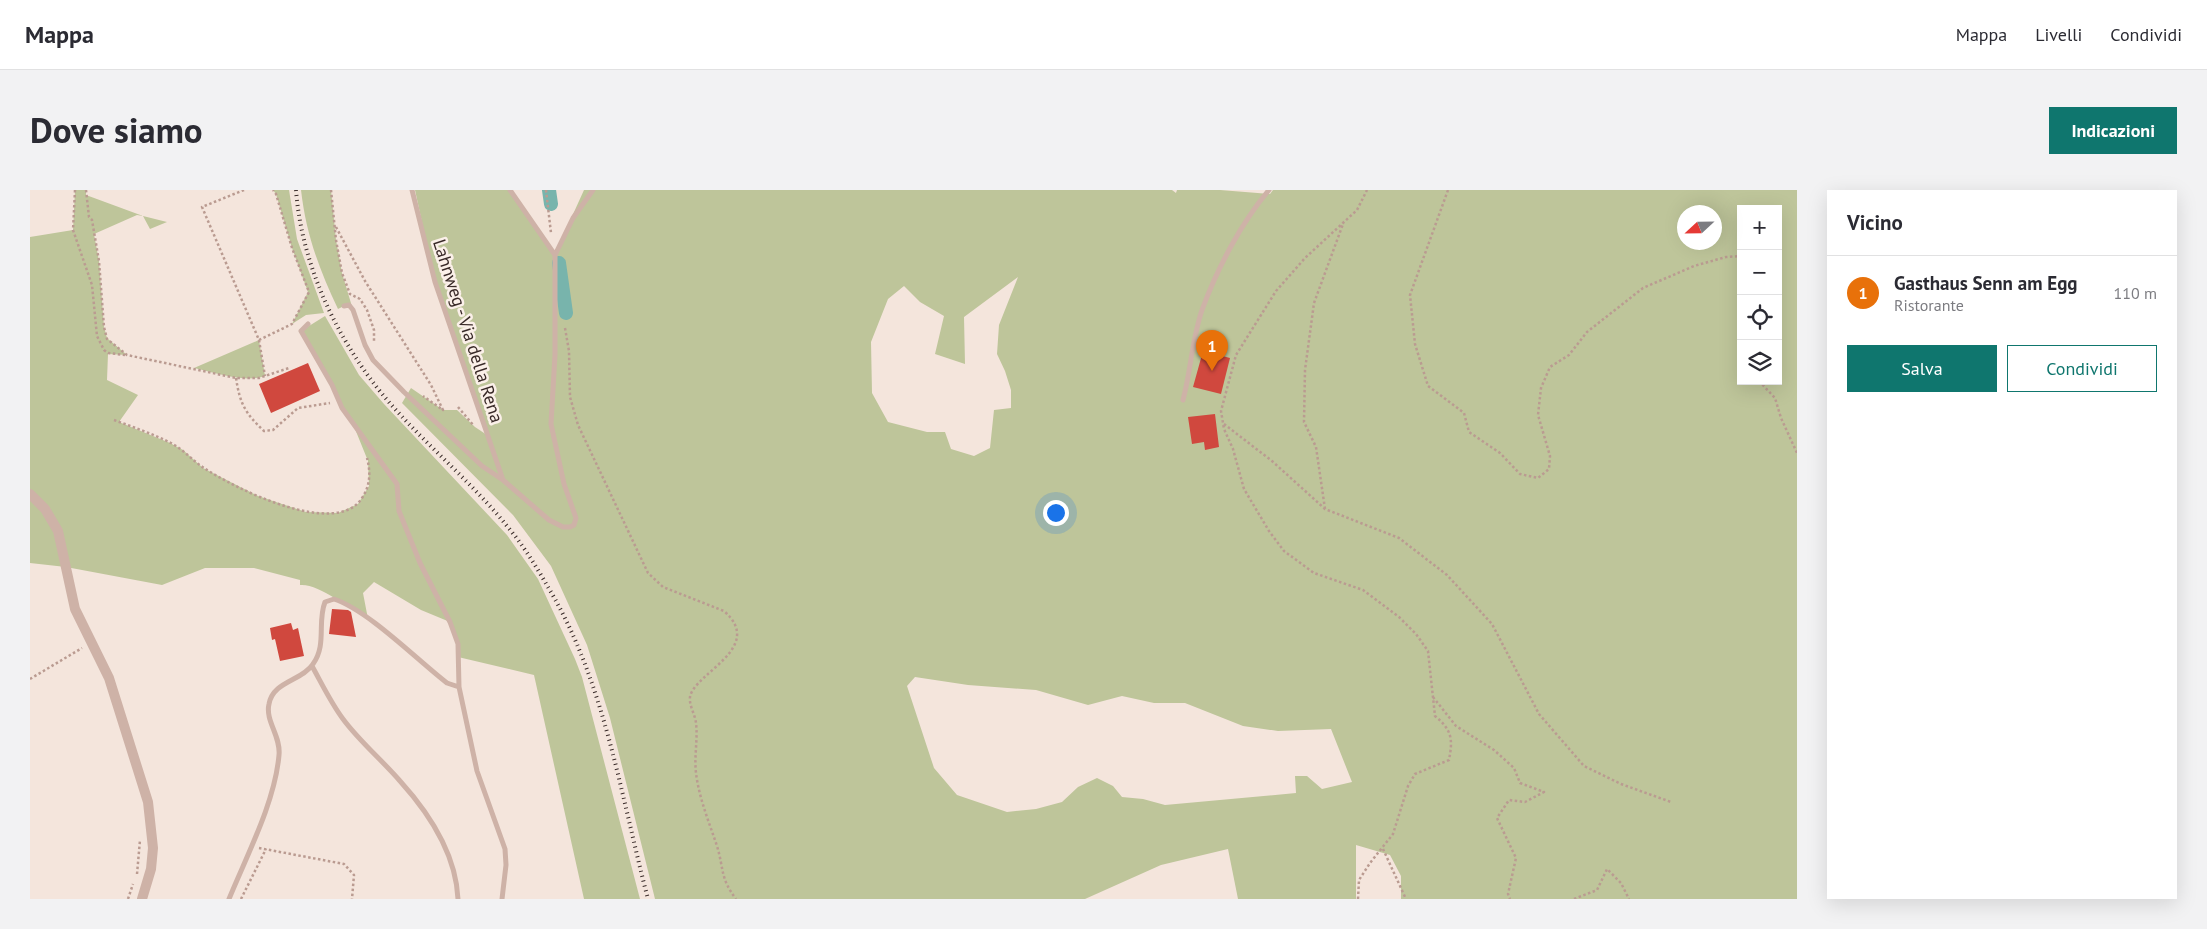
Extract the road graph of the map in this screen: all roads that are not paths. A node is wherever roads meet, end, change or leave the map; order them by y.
1 (412, 190) edge
2 (510, 190) edge
3 (593, 190) edge
4 (1269, 190) edge
5 (555, 255) junction
6 (344, 306) dead end
7 (308, 324) dead end
8 (1183, 400) dead end
9 (502, 480) junction
10 (30, 494) edge
11 (312, 666) junction
12 (459, 687) junction
13 (142, 899) edge
14 (229, 899) edge
15 (458, 899) edge
16 (502, 899) edge

1 - 9 lane, Lahnweg - Via della Rena
2 - 5 lane
3 - 5 lane
4 - 8 lane
5 - 9 lane
6 - 9 lane
7 - 12 lane
10 - 13 street
11 - 12 lane
11 - 14 lane
11 - 15 lane
12 - 16 lane

